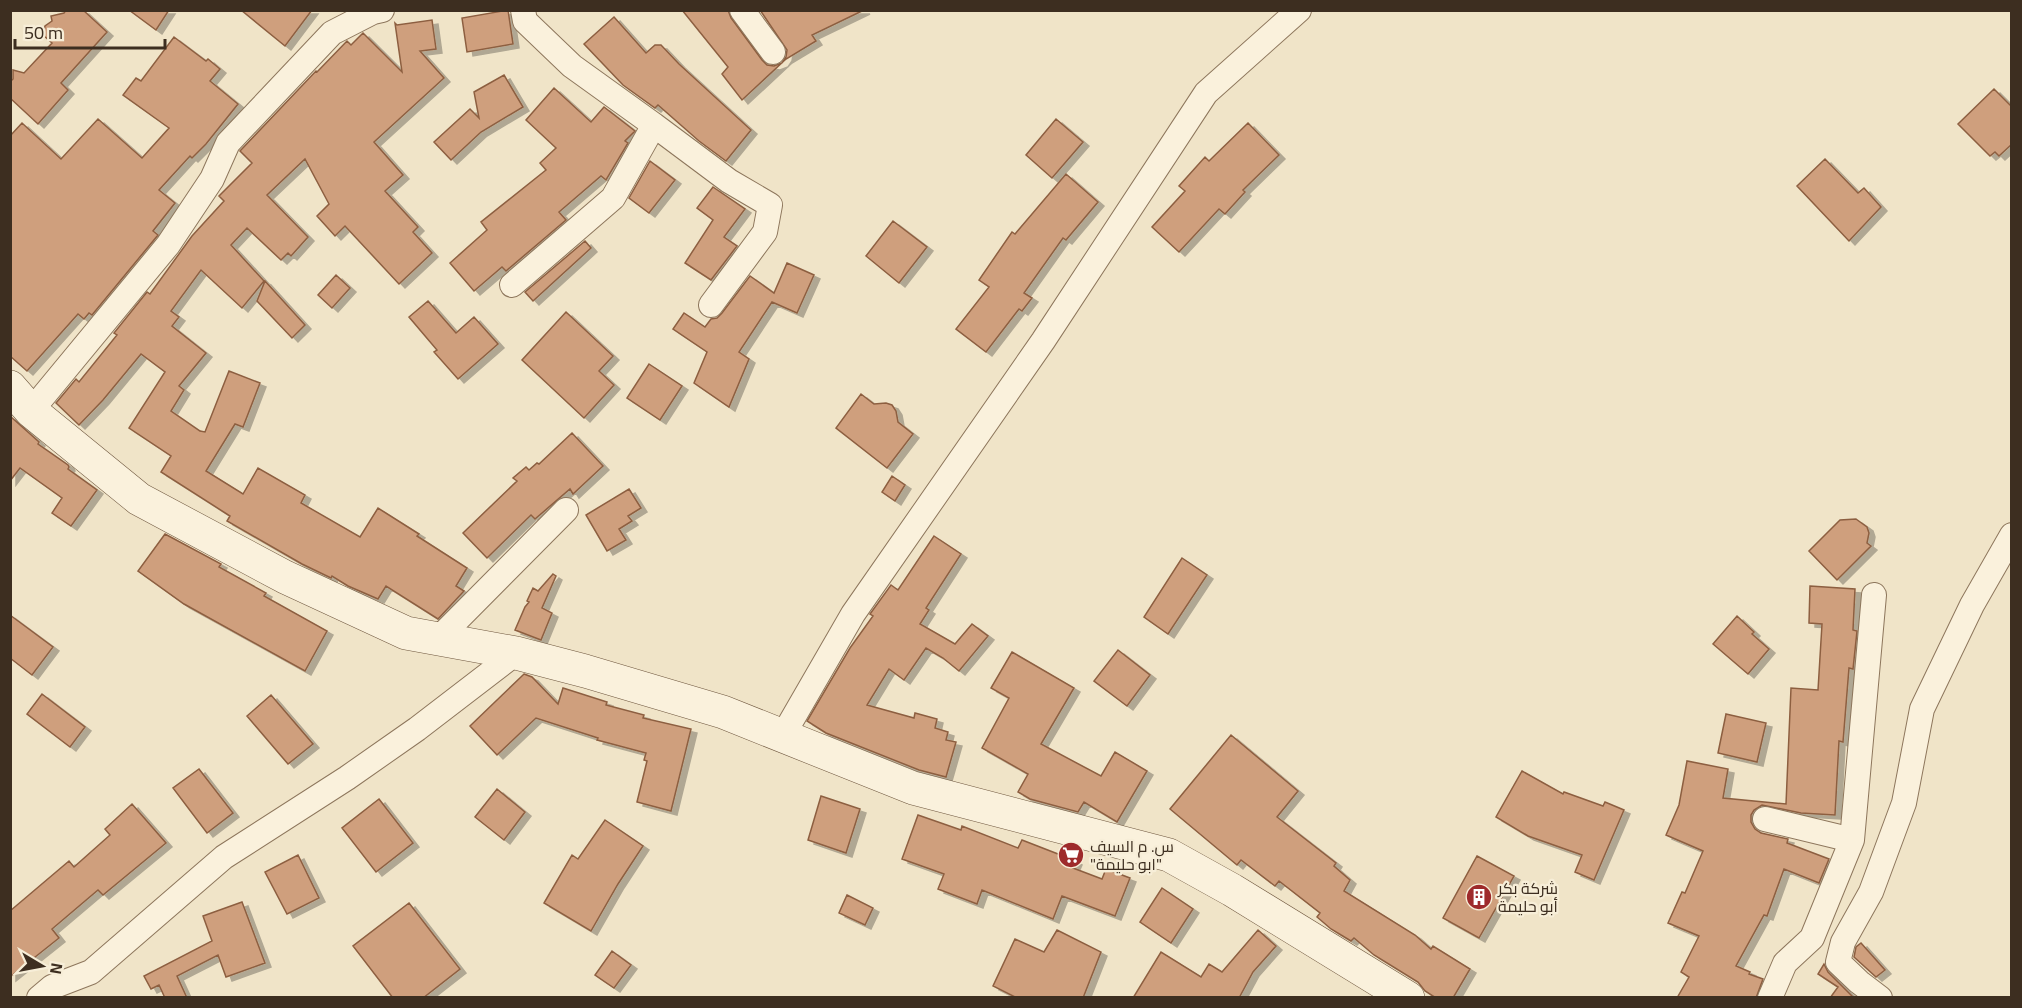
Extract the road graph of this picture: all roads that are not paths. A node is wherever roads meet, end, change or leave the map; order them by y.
1 (381, 10) edge
2 (523, 10) edge
3 (742, 10) edge
4 (1299, 10) edge
5 (773, 52) dead end
6 (654, 125) junction
7 (512, 285) dead end
8 (711, 305) dead end
9 (21, 399) edge
10 (566, 510) dead end
11 (2012, 535) edge
12 (1874, 595) dead end
13 (438, 639) junction
14 (516, 653) junction
15 (782, 737) junction
16 (1765, 819) dead end
17 (1852, 840) junction
18 (39, 998) edge
19 (1408, 998) edge
20 (1770, 998) edge
21 (1880, 998) edge

1 - 9 street
2 - 6 street
3 - 5 street
4 - 15 street
6 - 7 street
6 - 8 street
9 - 13 street
10 - 13 street
11 - 21 street
12 - 17 street
13 - 14 street
14 - 15 street
14 - 18 street
15 - 19 street
16 - 17 street
17 - 20 street

